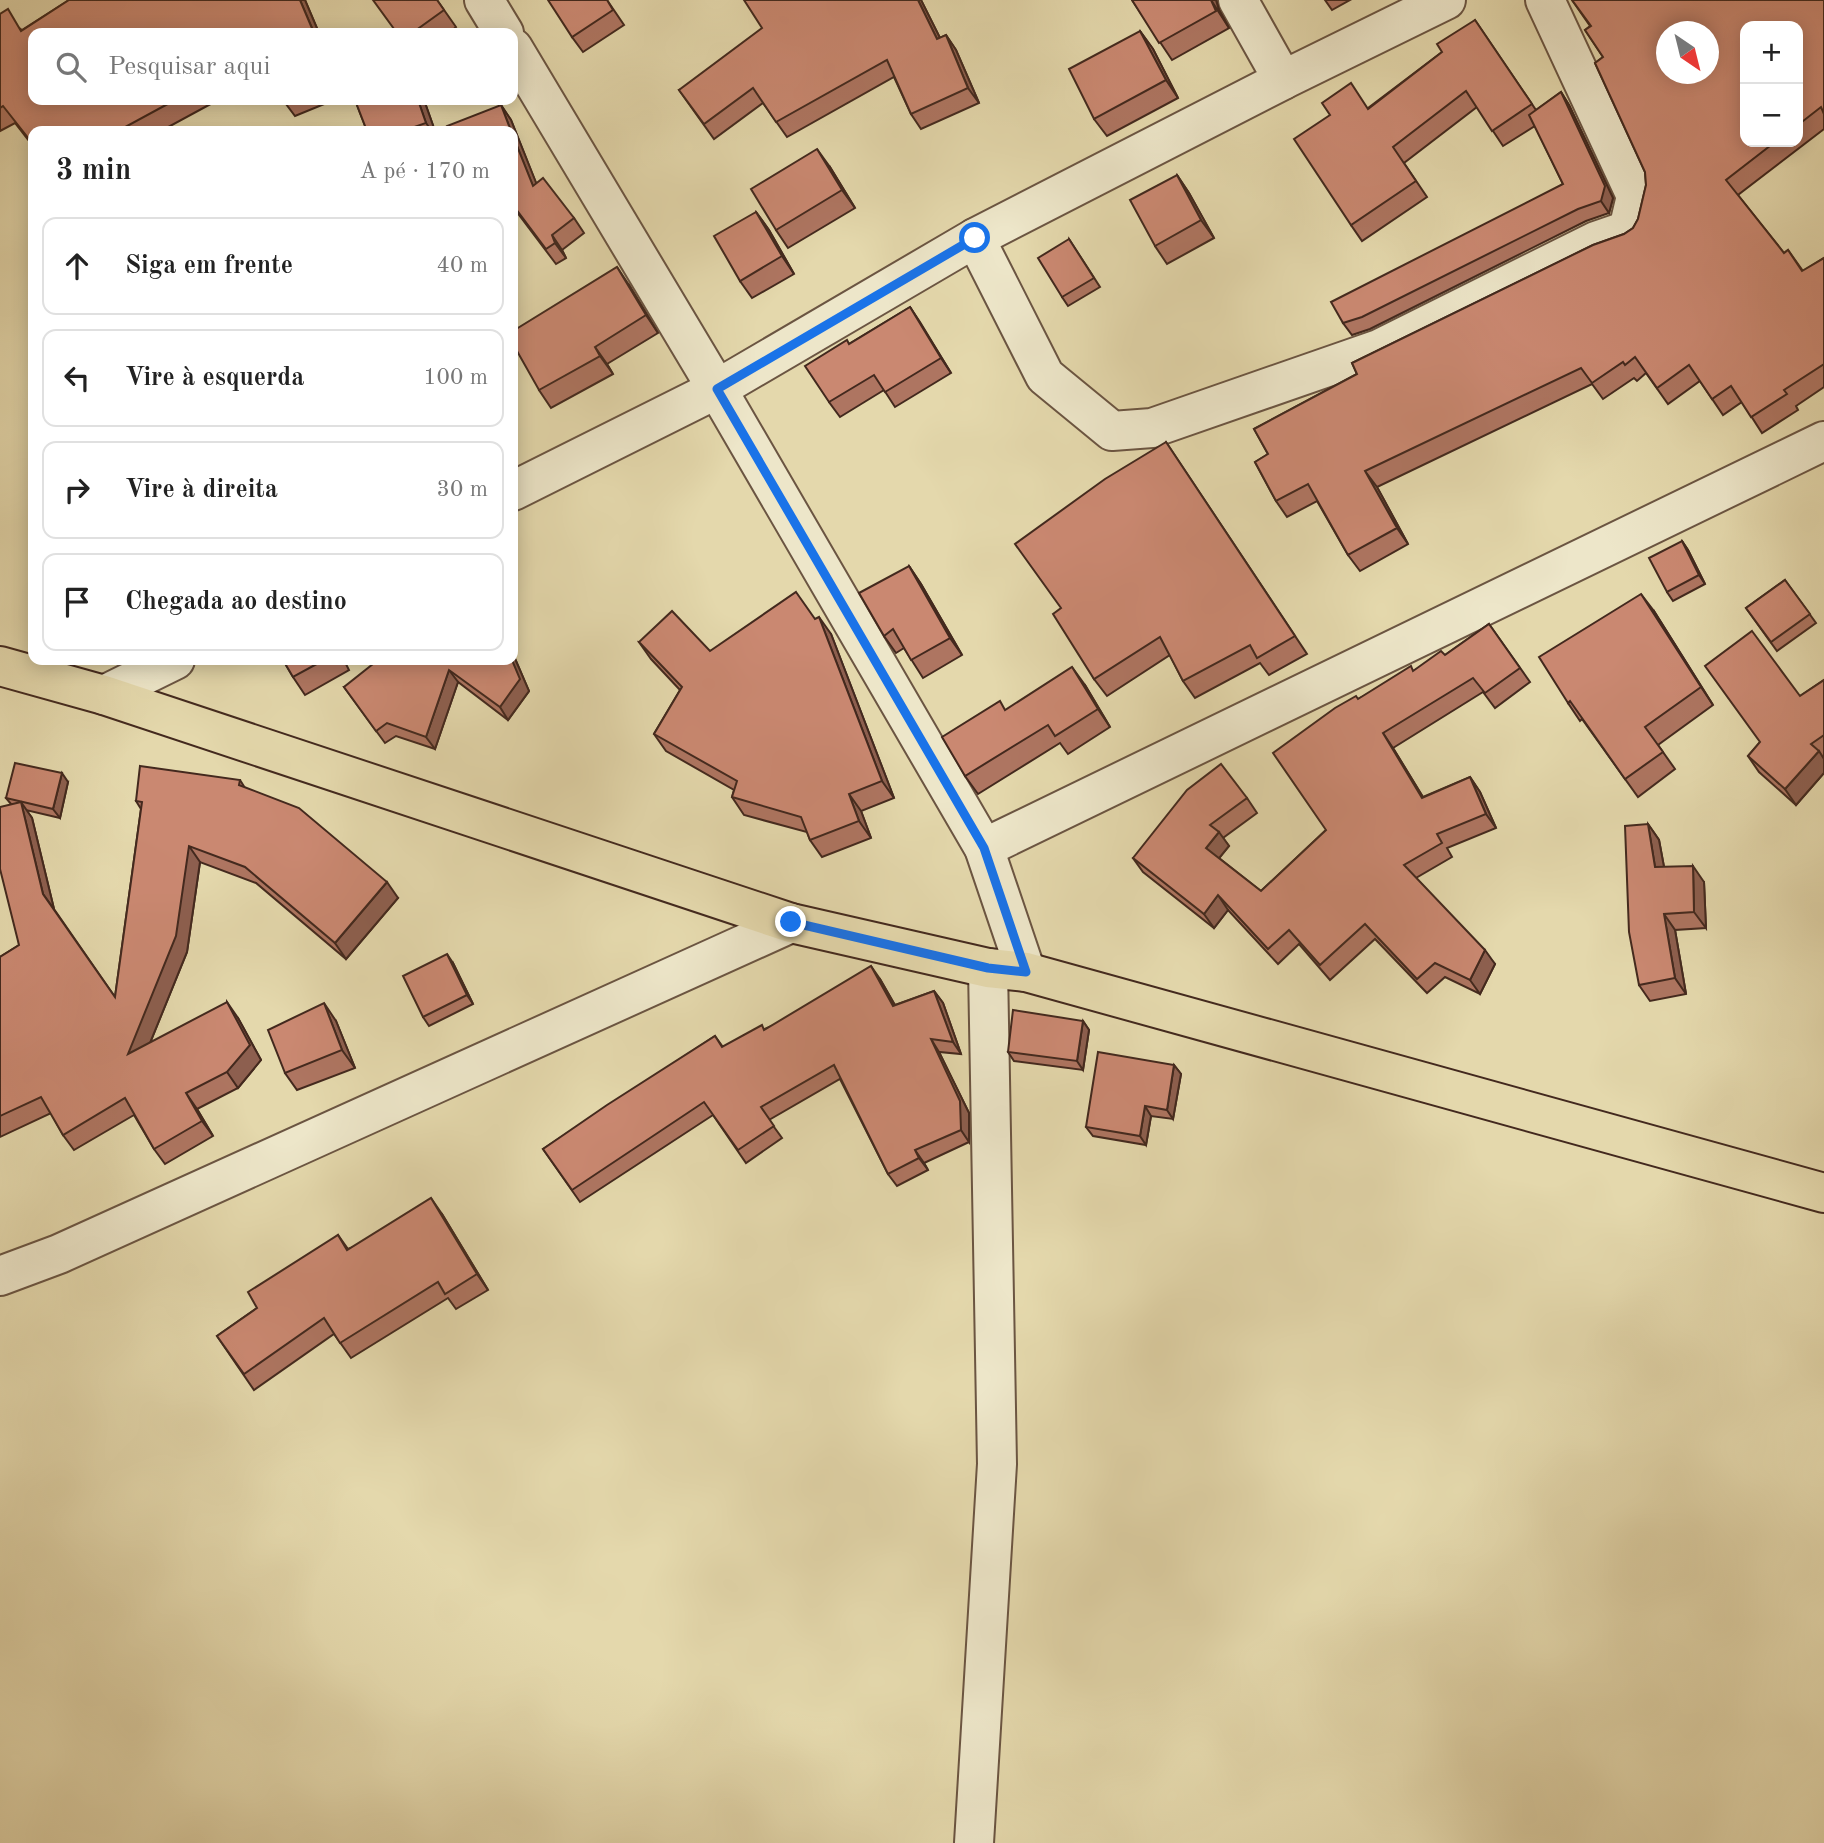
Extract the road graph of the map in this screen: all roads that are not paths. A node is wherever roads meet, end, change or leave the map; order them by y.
1 (484, 0) edge
2 (1238, 0) edge
3 (1446, 0) edge
4 (1545, 0) edge
5 (501, 28) edge
6 (518, 56) edge
7 (1283, 80) junction
8 (975, 238) junction
9 (717, 389) junction
10 (1824, 441) edge
11 (518, 488) edge
12 (165, 665) edge
13 (0, 666) edge
14 (104, 695) junction
15 (984, 848) junction
16 (791, 922) junction
17 (988, 968) junction
18 (1026, 972) junction
19 (1824, 1193) edge
20 (0, 1276) edge
21 (974, 1843) edge

1 - 5 street
2 - 7 street
3 - 7 street
4 - 8 street
6 - 9 street
7 - 8 street
8 - 9 street
9 - 11 street
9 - 15 street
10 - 15 street
12 - 14 street
13 - 14 main road
14 - 16 main road
15 - 18 street
16 - 17 main road
16 - 20 street
17 - 18 main road
17 - 21 street
18 - 19 main road

